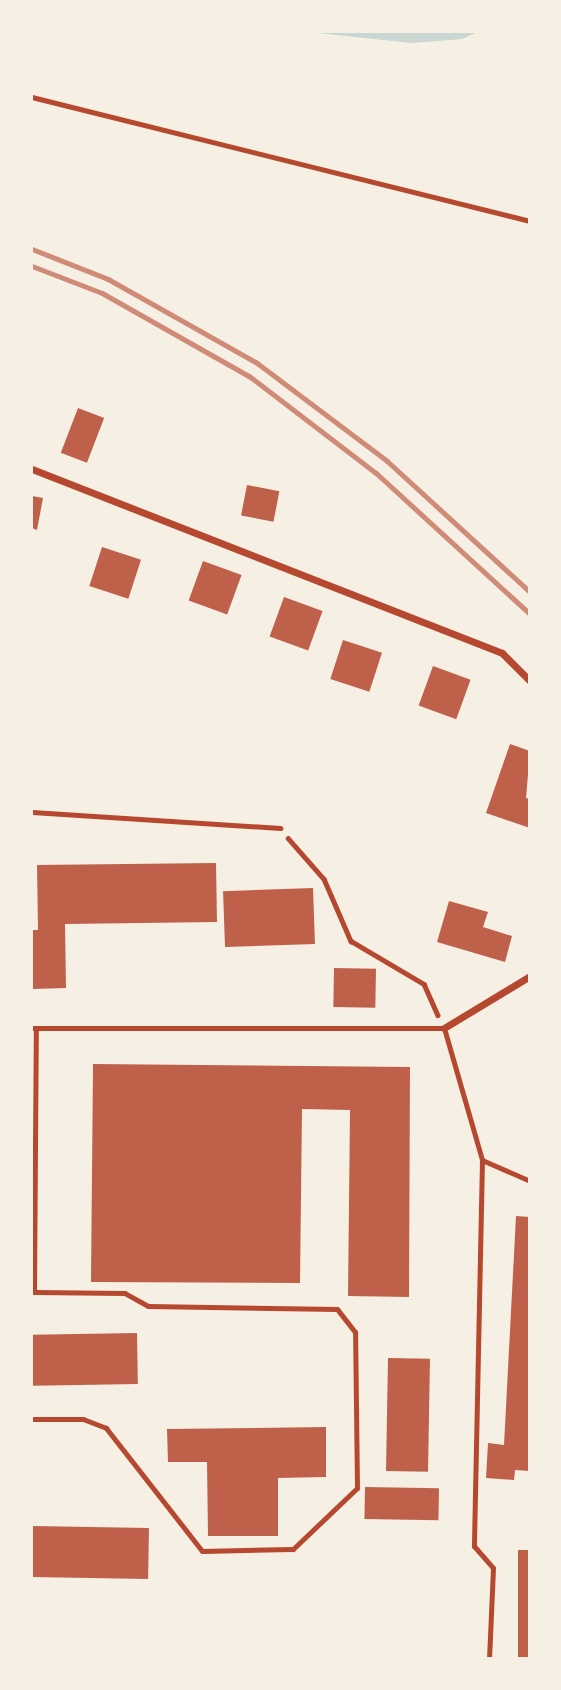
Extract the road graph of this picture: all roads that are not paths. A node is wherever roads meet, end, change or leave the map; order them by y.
1 (32, 469) edge
2 (530, 681) edge
3 (32, 812) edge
4 (280, 828) road end
5 (530, 976) edge
6 (34, 1028) edge
7 (444, 1028) junction
8 (482, 1160) junction
9 (530, 1181) edge
10 (32, 1419) edge
11 (489, 1658) edge

1 - 2 street
3 - 4 lane
5 - 7 street
6 - 7 lane
6 - 10 lane
7 - 8 lane
8 - 9 lane
8 - 11 lane

